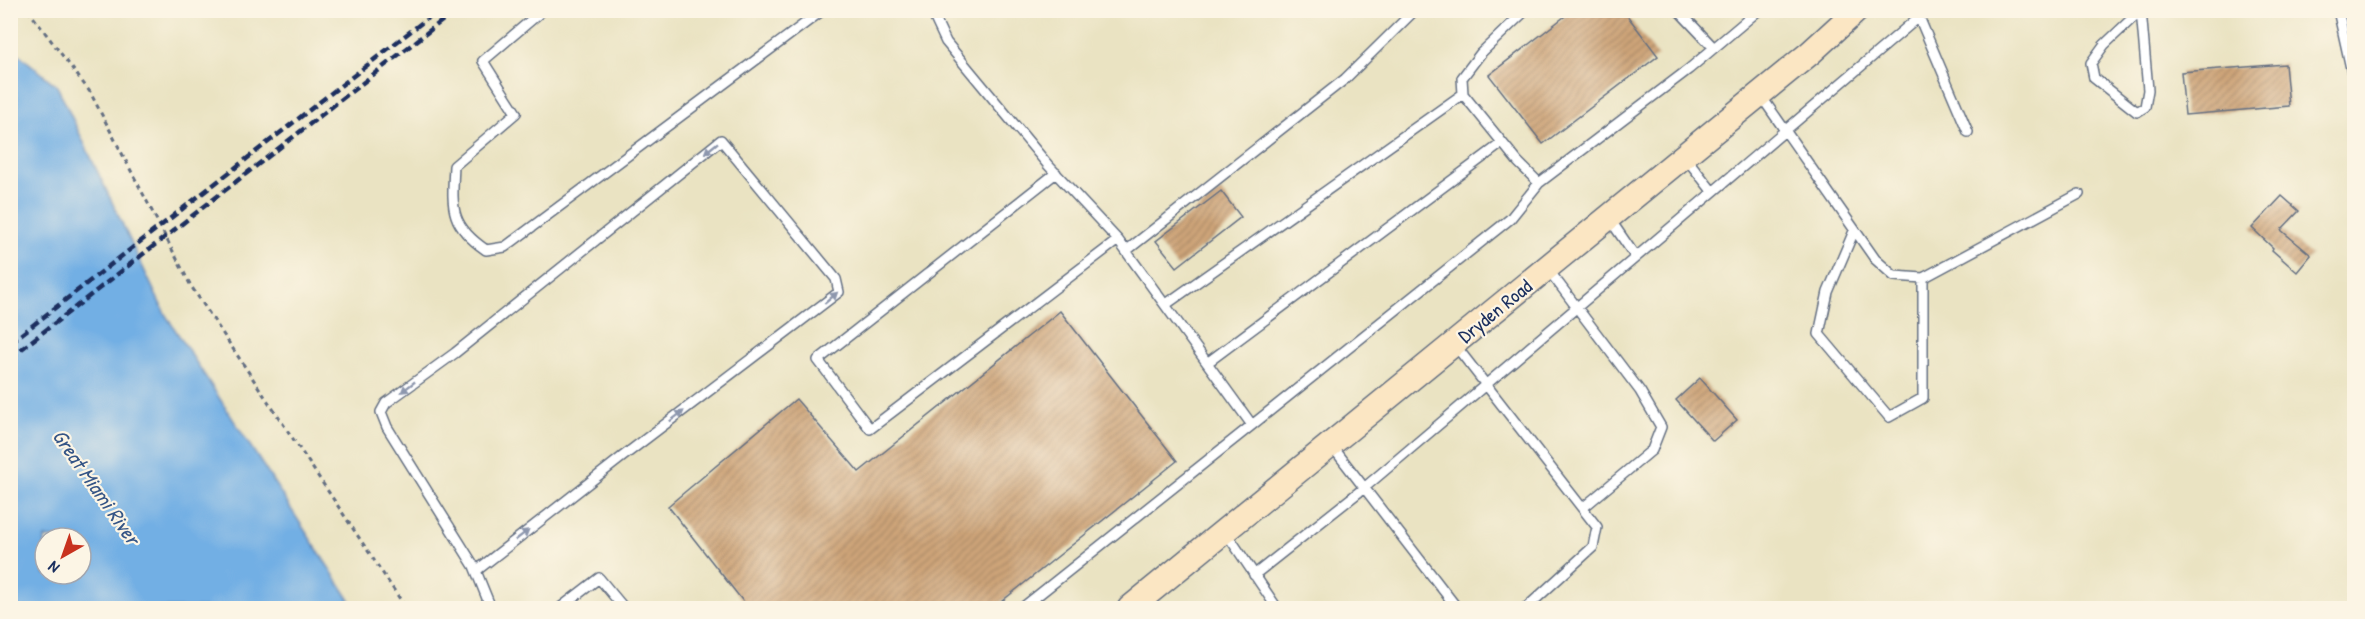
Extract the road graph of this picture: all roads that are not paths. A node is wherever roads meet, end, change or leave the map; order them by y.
1 (543, 10) edge
2 (823, 10) edge
3 (931, 10) edge
4 (1415, 10) edge
5 (1526, 10) edge
6 (1678, 10) edge
7 (1759, 10) edge
8 (1857, 10) edge
9 (2141, 10) edge
10 (2338, 10) edge
11 (1916, 14) edge
12 (1714, 48) junction
13 (2355, 82) edge
14 (1464, 94) junction
15 (1759, 94) junction
16 (1785, 130) junction
17 (1968, 132) dead end
18 (1502, 143) junction
19 (1684, 156) junction
20 (1056, 173) junction
21 (1539, 183) junction
22 (1712, 191) junction
23 (2079, 194) dead end
24 (1609, 218) junction
25 (1854, 231) junction
26 (1118, 240) junction
27 (1126, 251) junction
28 (1635, 256) junction
29 (1547, 268) junction
30 (1923, 278) junction
31 (1165, 305) junction
32 (1575, 306) junction
33 (1455, 344) junction
34 (1207, 363) junction
35 (1486, 384) junction
36 (1252, 425) junction
37 (1331, 445) junction
38 (1364, 488) junction
39 (1584, 507) junction
40 (1225, 531) junction
41 (476, 571) junction
42 (1254, 575) junction
43 (491, 609) edge
44 (560, 609) edge
45 (624, 609) edge
46 (1022, 609) edge
47 (1130, 609) edge
48 (1276, 609) edge
49 (1457, 609) edge
50 (1526, 609) edge

1 - 2 lane
3 - 20 lane
4 - 27 lane
5 - 14 lane
6 - 12 lane
7 - 12 lane
8 - 15 main road, Dryden Road
9 - 9 lane
10 - 13 lane
11 - 16 lane
11 - 17 lane
12 - 21 lane
14 - 18 lane
14 - 31 lane
15 - 16 lane
15 - 19 main road, Dryden Road
16 - 22 lane
16 - 25 lane
18 - 21 lane
18 - 34 lane
19 - 22 lane
19 - 24 main road, Dryden Road
20 - 26 lane
20 - 26 lane
21 - 36 lane
22 - 28 lane
23 - 30 lane
24 - 28 lane
24 - 29 main road, Dryden Road
25 - 30 lane
25 - 30 lane
26 - 27 lane
27 - 31 lane
28 - 32 lane
29 - 32 lane
29 - 33 main road, Dryden Road
31 - 34 lane
32 - 35 lane
32 - 39 lane
33 - 35 lane
33 - 37 main road, Dryden Road
34 - 36 lane
35 - 38 lane
35 - 39 lane
36 - 46 lane
37 - 38 lane
37 - 40 main road, Dryden Road
38 - 42 lane
38 - 49 lane
39 - 50 lane
40 - 42 lane
40 - 47 main road, Dryden Road
41 -> 41 lane
41 - 43 lane
42 - 48 lane
44 - 45 lane

